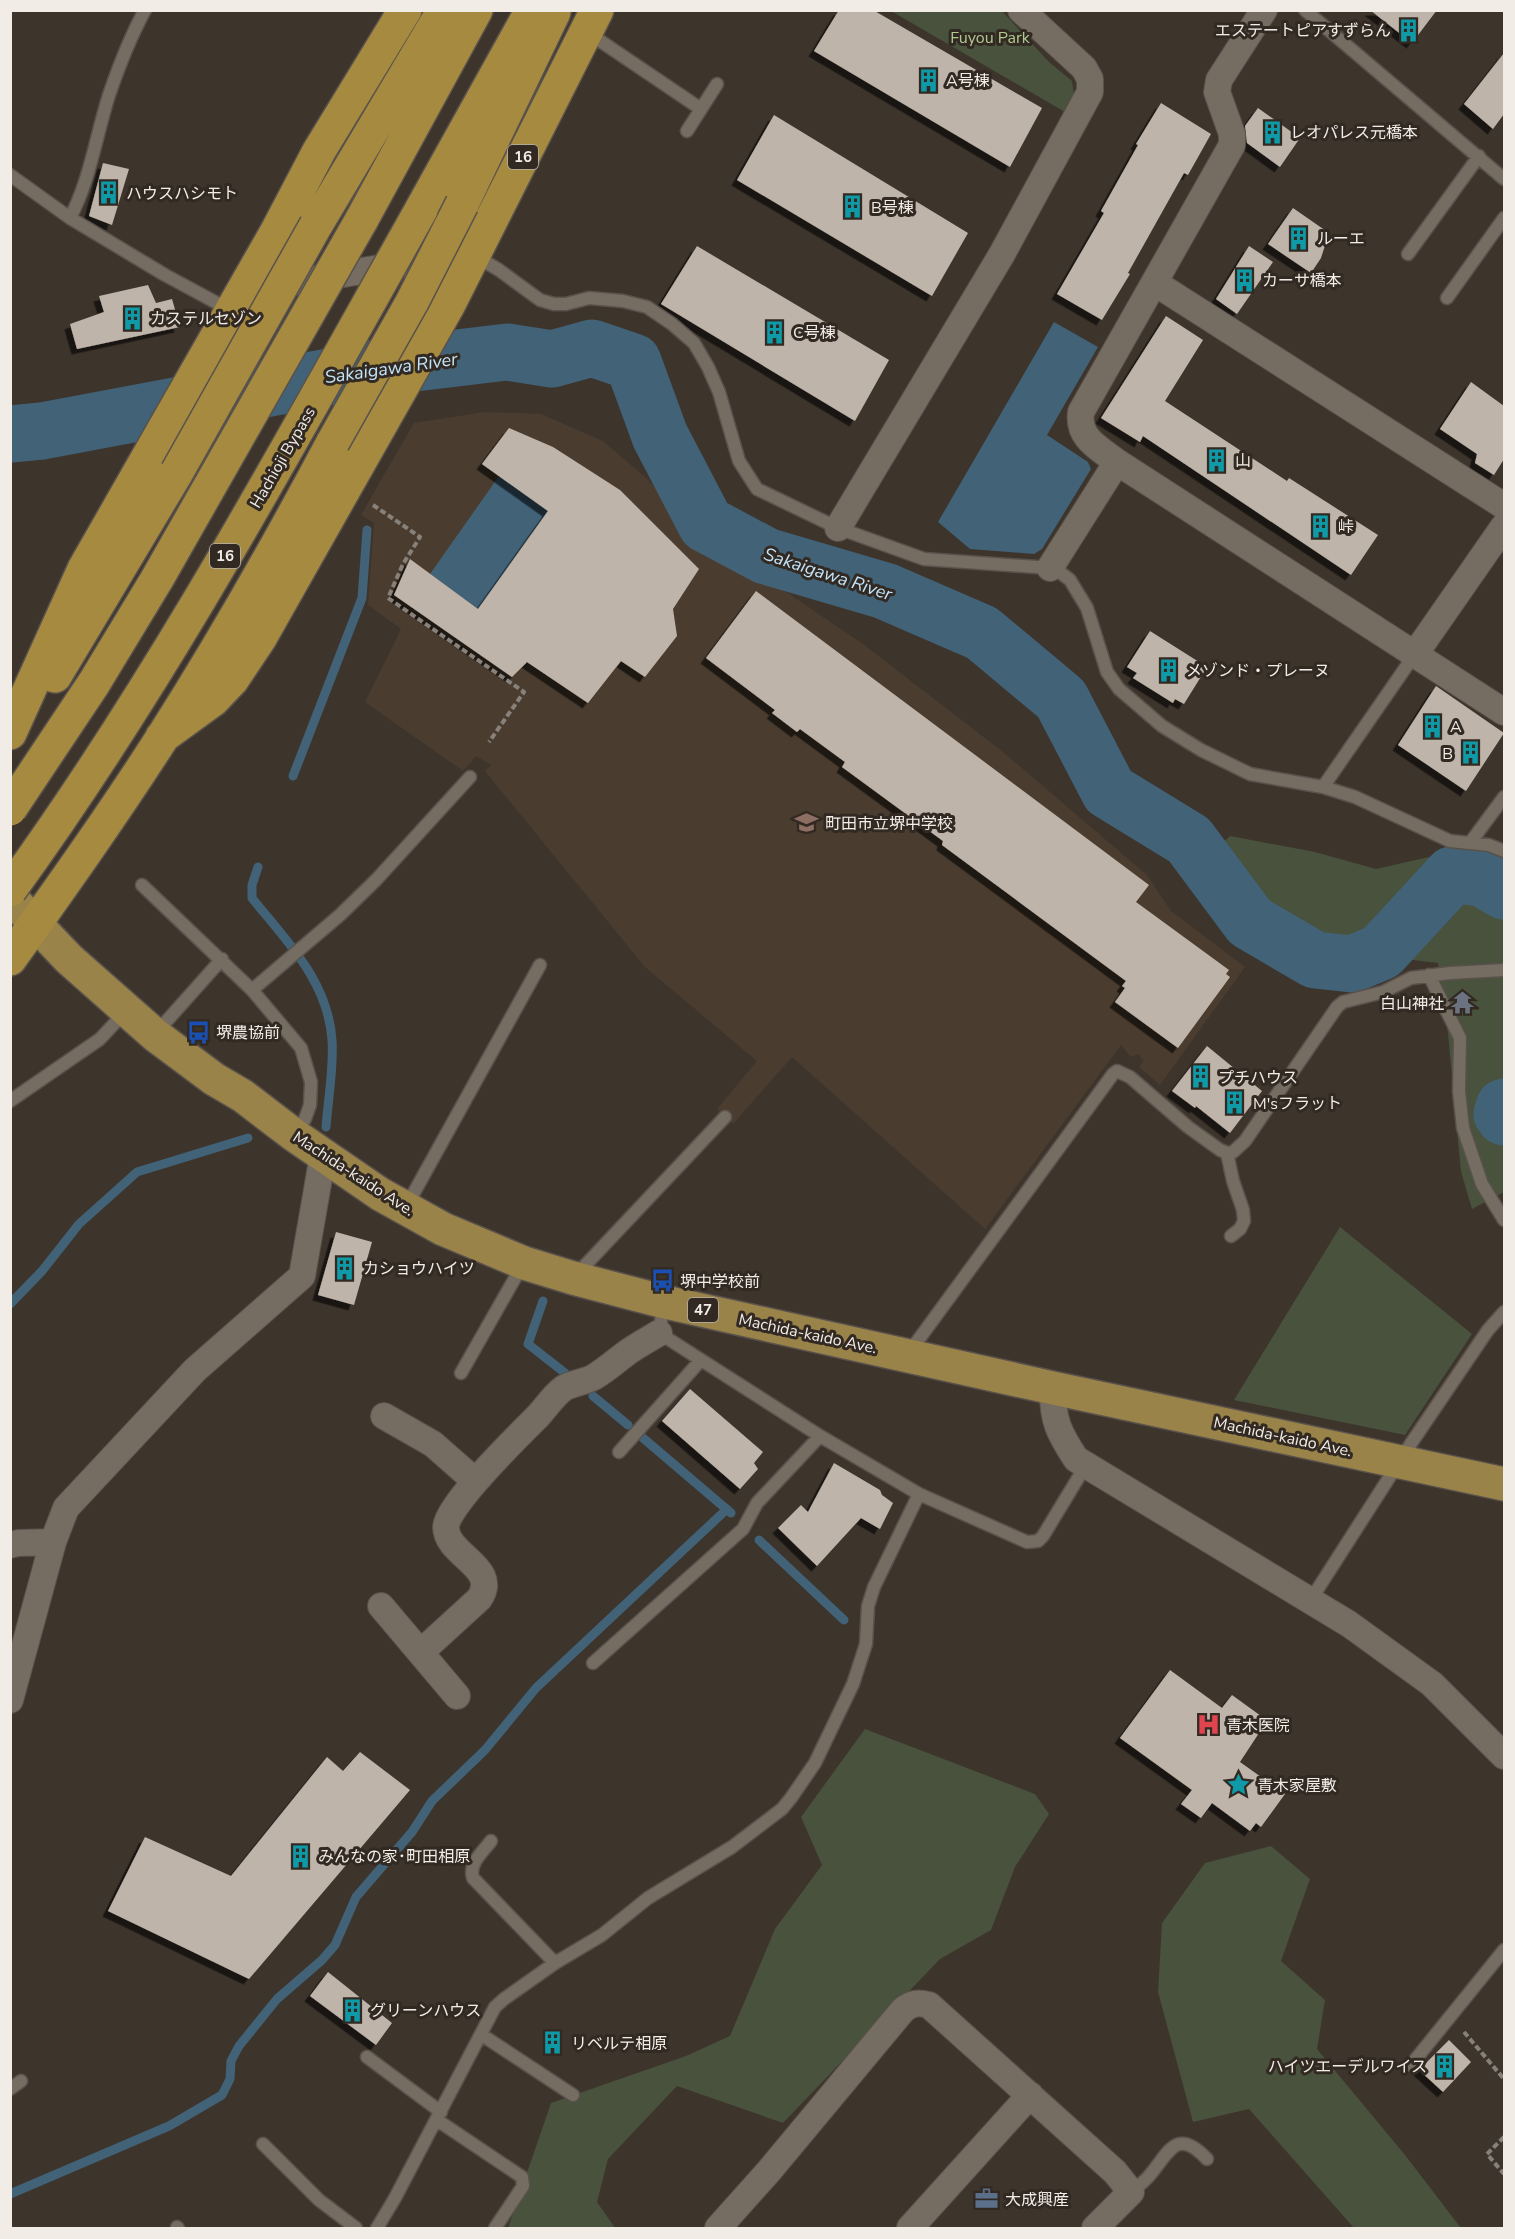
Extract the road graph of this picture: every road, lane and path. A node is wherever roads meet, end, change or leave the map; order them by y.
1 (145, 10) edge
2 (405, 10) edge
3 (444, 10) edge
4 (476, 10) edge
5 (532, 10) edge
6 (555, 10) edge
7 (1021, 10) edge
8 (1264, 10) edge
9 (1305, 10) edge
10 (591, 21) edge
11 (717, 84) dead end
12 (701, 109) junction
13 (687, 131) dead end
14 (1479, 156) junction
15 (10, 175) edge
16 (1504, 179) edge
17 (70, 218) junction
18 (1504, 218) edge
19 (1408, 254) dead end
20 (474, 255) junction
21 (254, 271) junction
22 (1155, 283) junction
23 (1447, 298) dead end
24 (231, 310) junction
25 (1118, 462) junction
26 (372, 504) dead end
27 (1504, 506) edge
28 (1504, 526) edge
29 (838, 528) junction
30 (1050, 568) junction
31 (1415, 654) junction
32 (1504, 712) edge
33 (10, 733) edge
34 (162, 737) junction
35 (489, 742) dead end
36 (10, 743) edge
37 (470, 777) dead end
38 (1323, 787) junction
39 (1504, 797) edge
40 (10, 809) edge
41 (1470, 843) junction
42 (1504, 851) edge
43 (142, 885) dead end
44 (10, 890) edge
45 (10, 897) edge
46 (35, 925) junction
47 (10, 959) edge
48 (222, 959) junction
49 (540, 965) dead end
50 (1504, 970) edge
51 (1429, 975) junction
52 (252, 990) junction
53 (126, 1010) junction
54 (155, 1035) junction
55 (10, 1101) edge
56 (725, 1117) dead end
57 (294, 1135) junction
58 (1227, 1153) junction
59 (323, 1155) junction
60 (405, 1209) junction
61 (1504, 1220) edge
62 (1231, 1236) dead end
63 (524, 1263) junction
64 (573, 1278) junction
65 (665, 1302) junction
66 (1504, 1312) edge
67 (659, 1333) junction
68 (908, 1355) junction
69 (700, 1361) junction
70 (461, 1373) dead end
71 (1053, 1388) junction
72 (384, 1416) dead end
73 (820, 1436) junction
74 (619, 1452) dead end
75 (1402, 1461) junction
76 (1086, 1465) junction
77 (476, 1481) junction
78 (1504, 1484) edge
79 (919, 1494) junction
80 (53, 1542) junction
81 (10, 1545) edge
82 (1310, 1601) junction
83 (381, 1606) dead end
84 (421, 1652) junction
85 (593, 1663) dead end
86 (457, 1696) dead end
87 (10, 1700) edge
88 (1504, 1756) edge
89 (491, 1841) dead end
90 (1504, 1950) edge
91 (555, 1963) junction
92 (1451, 2016) junction
93 (482, 2035) junction
94 (367, 2057) dead end
95 (1411, 2065) dead end
96 (1504, 2079) edge
97 (573, 2095) dead end
98 (1030, 2095) junction
99 (439, 2116) junction
100 (1504, 2137) edge
101 (263, 2144) dead end
102 (1207, 2159) dead end
103 (1504, 2174) edge
104 (1131, 2192) junction
105 (356, 2229) edge
106 (377, 2229) edge
107 (495, 2229) edge
108 (718, 2229) edge
109 (910, 2229) edge
110 (1095, 2229) edge

1 - 17 lane
2 - 21 highway
3 - 36 highway, bridge
4 - 40 highway, bridge
5 - 44 highway, Hachioji Bypass / 16, bridge
6 - 34 highway, 16, bridge
7 - 29 street
8 - 22 street
9 - 14 lane
10 - 12 lane
10 - 20 highway, 16
11 - 12 lane
12 - 13 lane
14 - 16 lane
14 - 19 lane
15 - 17 lane
17 - 24 lane
18 - 23 lane
20 - 21 street
20 - 29 lane
20 - 34 highway, 16
21 - 24 highway
22 - 25 street
22 - 27 street
24 - 33 highway
25 - 30 street
25 - 31 street
26 - 35 path
28 - 31 street
29 - 30 lane
30 - 38 lane
31 - 32 street
31 - 38 lane
34 - 46 highway, 16
37 - 52 lane
38 - 41 lane
39 - 41 lane
41 - 42 lane
43 - 48 lane
45 - 46 main road, Machida-kaido Ave. / 47
46 - 47 highway, 16
46 - 53 main road, Machida-kaido Ave. / 47
48 - 52 lane
48 - 54 lane
49 - 60 lane
50 - 51 lane
51 - 58 lane
51 - 61 lane
52 - 57 lane
53 - 54 main road, Machida-kaido Ave. / 47
53 - 55 lane
54 - 57 main road, Machida-kaido Ave. / 47
56 - 64 lane
57 - 59 main road, Machida-kaido Ave. / 47
58 - 62 lane
58 - 68 lane
59 - 60 main road, Machida-kaido Ave. / 47
59 - 80 street
60 - 63 main road, Machida-kaido Ave. / 47
63 - 64 main road, Machida-kaido Ave. / 47
63 - 70 lane
64 - 65 main road, Machida-kaido Ave. / 47
65 - 67 lane
65 - 68 main road, Machida-kaido Ave. / 47
66 - 75 lane
67 - 69 lane
67 - 77 street
68 - 71 main road, Machida-kaido Ave. / 47
69 - 73 lane
69 - 74 lane
71 - 75 main road, Machida-kaido Ave. / 47
71 - 76 street
72 - 77 street
73 - 79 lane
73 - 85 lane
75 - 78 main road, Machida-kaido Ave. / 47
75 - 82 lane
76 - 79 lane
76 - 82 street
77 - 84 street
79 - 91 lane
80 - 81 street
80 - 87 street
82 - 88 street
83 - 84 street
84 - 86 street
89 - 91 lane
90 - 92 lane
91 - 93 lane
92 - 95 lane
92 - 96 path
93 - 97 lane
93 - 99 lane
94 - 99 lane
98 - 104 street
98 - 108 street
98 - 109 street
99 - 106 lane
99 - 107 lane
100 - 103 path
101 - 105 lane
102 - 104 lane
104 - 110 street

